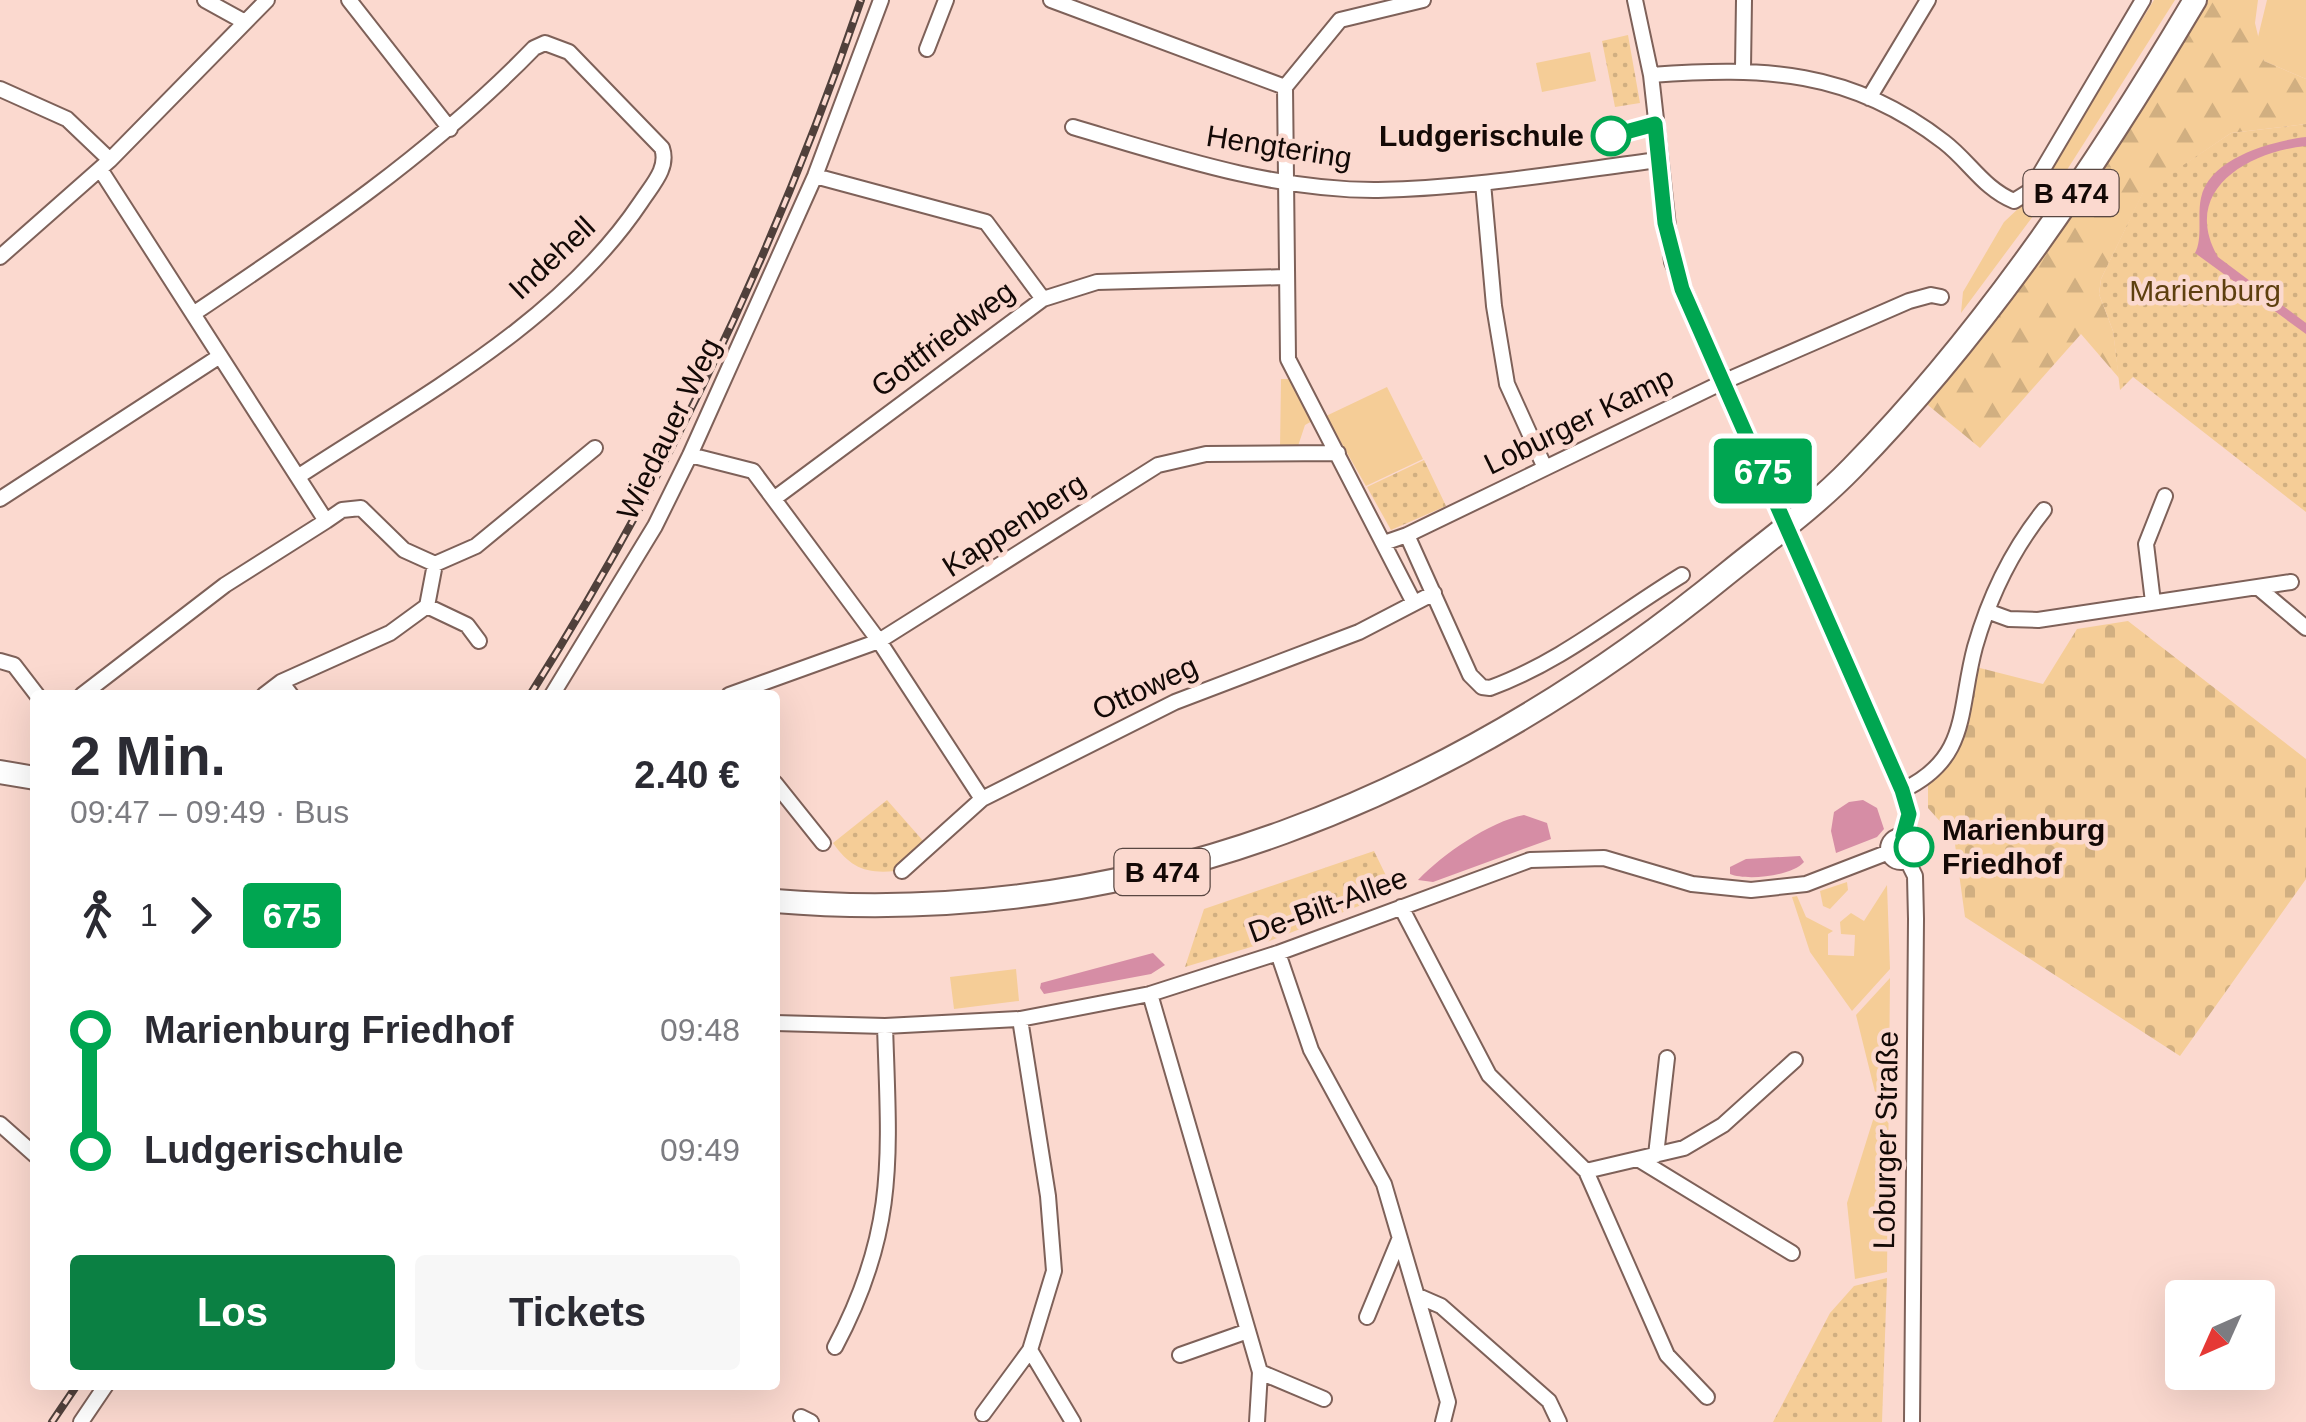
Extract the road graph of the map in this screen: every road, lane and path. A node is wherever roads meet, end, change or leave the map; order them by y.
1 (206, 0) edge
2 (266, 0) edge
3 (349, 0) edge
4 (881, 0) edge
5 (946, 0) edge
6 (1635, 0) edge
7 (1744, 0) edge
8 (1928, 0) edge
9 (2142, 0) edge
10 (2195, 0) edge
11 (1050, 1) edge
12 (1423, 2) edge
13 (243, 20) junction
14 (927, 49) dead end
15 (1744, 68) junction
16 (1651, 75) junction
17 (1285, 87) junction
18 (0, 88) edge
19 (1869, 98) junction
20 (1073, 128) dead end
21 (450, 129) junction
22 (1658, 160) junction
23 (105, 164) junction
24 (815, 176) junction
25 (1286, 182) junction
26 (1483, 183) junction
27 (0, 256) edge
28 (1285, 277) junction
29 (1942, 297) dead end
30 (1042, 299) junction
31 (193, 314) junction
32 (220, 356) junction
33 (1723, 382) junction
34 (596, 448) dead end
35 (1338, 453) junction
36 (690, 455) junction
37 (1546, 468) junction
38 (299, 476) junction
39 (2166, 496) dead end
40 (775, 498) junction
41 (0, 500) edge
42 (2044, 510) dead end
43 (326, 521) junction
44 (1786, 528) junction
45 (1407, 534) junction
46 (1384, 543) junction
47 (435, 564) junction
48 (1682, 575) dead end
49 (2291, 582) dead end
50 (2261, 590) junction
51 (1434, 593) junction
52 (2153, 602) junction
53 (1414, 603) junction
54 (427, 606) junction
55 (1987, 611) junction
56 (2306, 628) edge
57 (479, 641) dead end
58 (879, 641) junction
59 (0, 661) edge
60 (281, 682) junction
61 (34, 690) edge
62 (89, 690) edge
63 (271, 690) edge
64 (288, 690) edge
65 (555, 690) edge
66 (743, 690) edge
67 (0, 772) edge
68 (30, 777) edge
69 (780, 790) edge
70 (1902, 790) junction
71 (982, 799) junction
72 (1903, 836) junction
73 (823, 842) dead end
74 (1889, 852) junction
75 (1908, 860) junction
76 (902, 871) dead end
77 (780, 901) edge
78 (1402, 907) junction
79 (1278, 954) junction
80 (1150, 994) junction
81 (1020, 1020) junction
82 (780, 1024) edge
83 (885, 1026) junction
84 (1667, 1058) dead end
85 (1795, 1060) dead end
86 (0, 1124) edge
87 (30, 1151) edge
88 (1656, 1155) junction
89 (1638, 1159) junction
90 (1586, 1171) junction
91 (1399, 1240) junction
92 (1792, 1253) dead end
93 (1418, 1296) junction
94 (1367, 1317) dead end
95 (1248, 1332) junction
96 (834, 1347) dead end
97 (1030, 1350) junction
98 (1180, 1355) dead end
99 (1260, 1372) junction
100 (103, 1390) edge
101 (1707, 1397) dead end
102 (1324, 1400) dead end
103 (983, 1414) dead end
104 (81, 1422) edge
105 (1073, 1422) edge
106 (1257, 1422) edge
107 (1443, 1422) edge
108 (1559, 1422) edge
109 (1912, 1422) edge

1 - 13 street
2 - 13 street
3 - 21 street
4 - 24 street, Wiedauer Weg
5 - 14 street
6 - 16 street
7 - 15 street
8 - 19 street
9 - 19 street
10 - 44 main road, B 474
11 - 17 street
12 - 17 street
13 - 23 street
15 - 16 street
15 - 19 street
16 - 22 street
17 - 25 street
18 - 23 street
20 - 25 street, Hengtering
21 - 31 street
21 - 38 street, Indehell
22 - 26 street, Hengtering
22 - 33 street
23 - 27 street
23 - 31 street
24 - 30 street
24 - 36 street, Wiedauer Weg
25 - 26 street, Hengtering
25 - 28 street
26 - 37 street
28 - 30 street, Gottfriedweg
28 - 35 street
29 - 33 street, Loburger Kamp
30 - 40 street, Gottfriedweg
31 - 32 street
32 - 38 street
32 - 41 street
33 - 37 street, Loburger Kamp
33 - 44 street
34 - 47 street
35 - 46 street
35 - 58 street, Kappenberg
36 - 40 street
36 - 65 street, Wiedauer Weg
37 - 45 street, Loburger Kamp
38 - 43 street
39 - 52 street
40 - 58 street
42 - 55 street
43 - 47 street
43 - 62 street
44 - 70 street
44 - 77 main road, B 474
45 - 46 street, Loburger Kamp
45 - 51 street
46 - 53 street
47 - 54 street
48 - 51 street
49 - 50 street
50 - 52 street
50 - 56 street
51 - 53 street, Ottoweg
52 - 55 street
53 - 71 street, Ottoweg
54 - 57 street
54 - 60 street
55 - 70 street
58 - 66 street, Kappenberg
58 - 71 street
59 - 61 street
60 - 63 street
60 - 64 street
67 - 68 main road
69 - 73 street
70 - 72 street
71 - 76 street, Ottoweg
72 - 74 street
72 - 75 street
74 - 75 street
74 - 78 street, De-Bilt-Allee
75 - 109 street, Loburger Straße
78 - 79 street, De-Bilt-Allee
78 - 90 street
79 - 80 street, De-Bilt-Allee
79 - 91 street
80 - 81 street, De-Bilt-Allee
80 - 95 street
81 - 83 street, De-Bilt-Allee
81 - 97 street
82 - 83 street, De-Bilt-Allee
83 - 96 street
84 - 88 street
85 - 88 street
86 - 87 street
88 - 89 street
89 - 90 street
89 - 92 street
90 - 101 street
91 - 93 street
91 - 94 street
93 - 107 street
93 - 108 street
95 - 98 street
95 - 99 street
97 - 103 street
97 - 105 street
99 - 102 street
99 - 106 street
100 - 104 street

